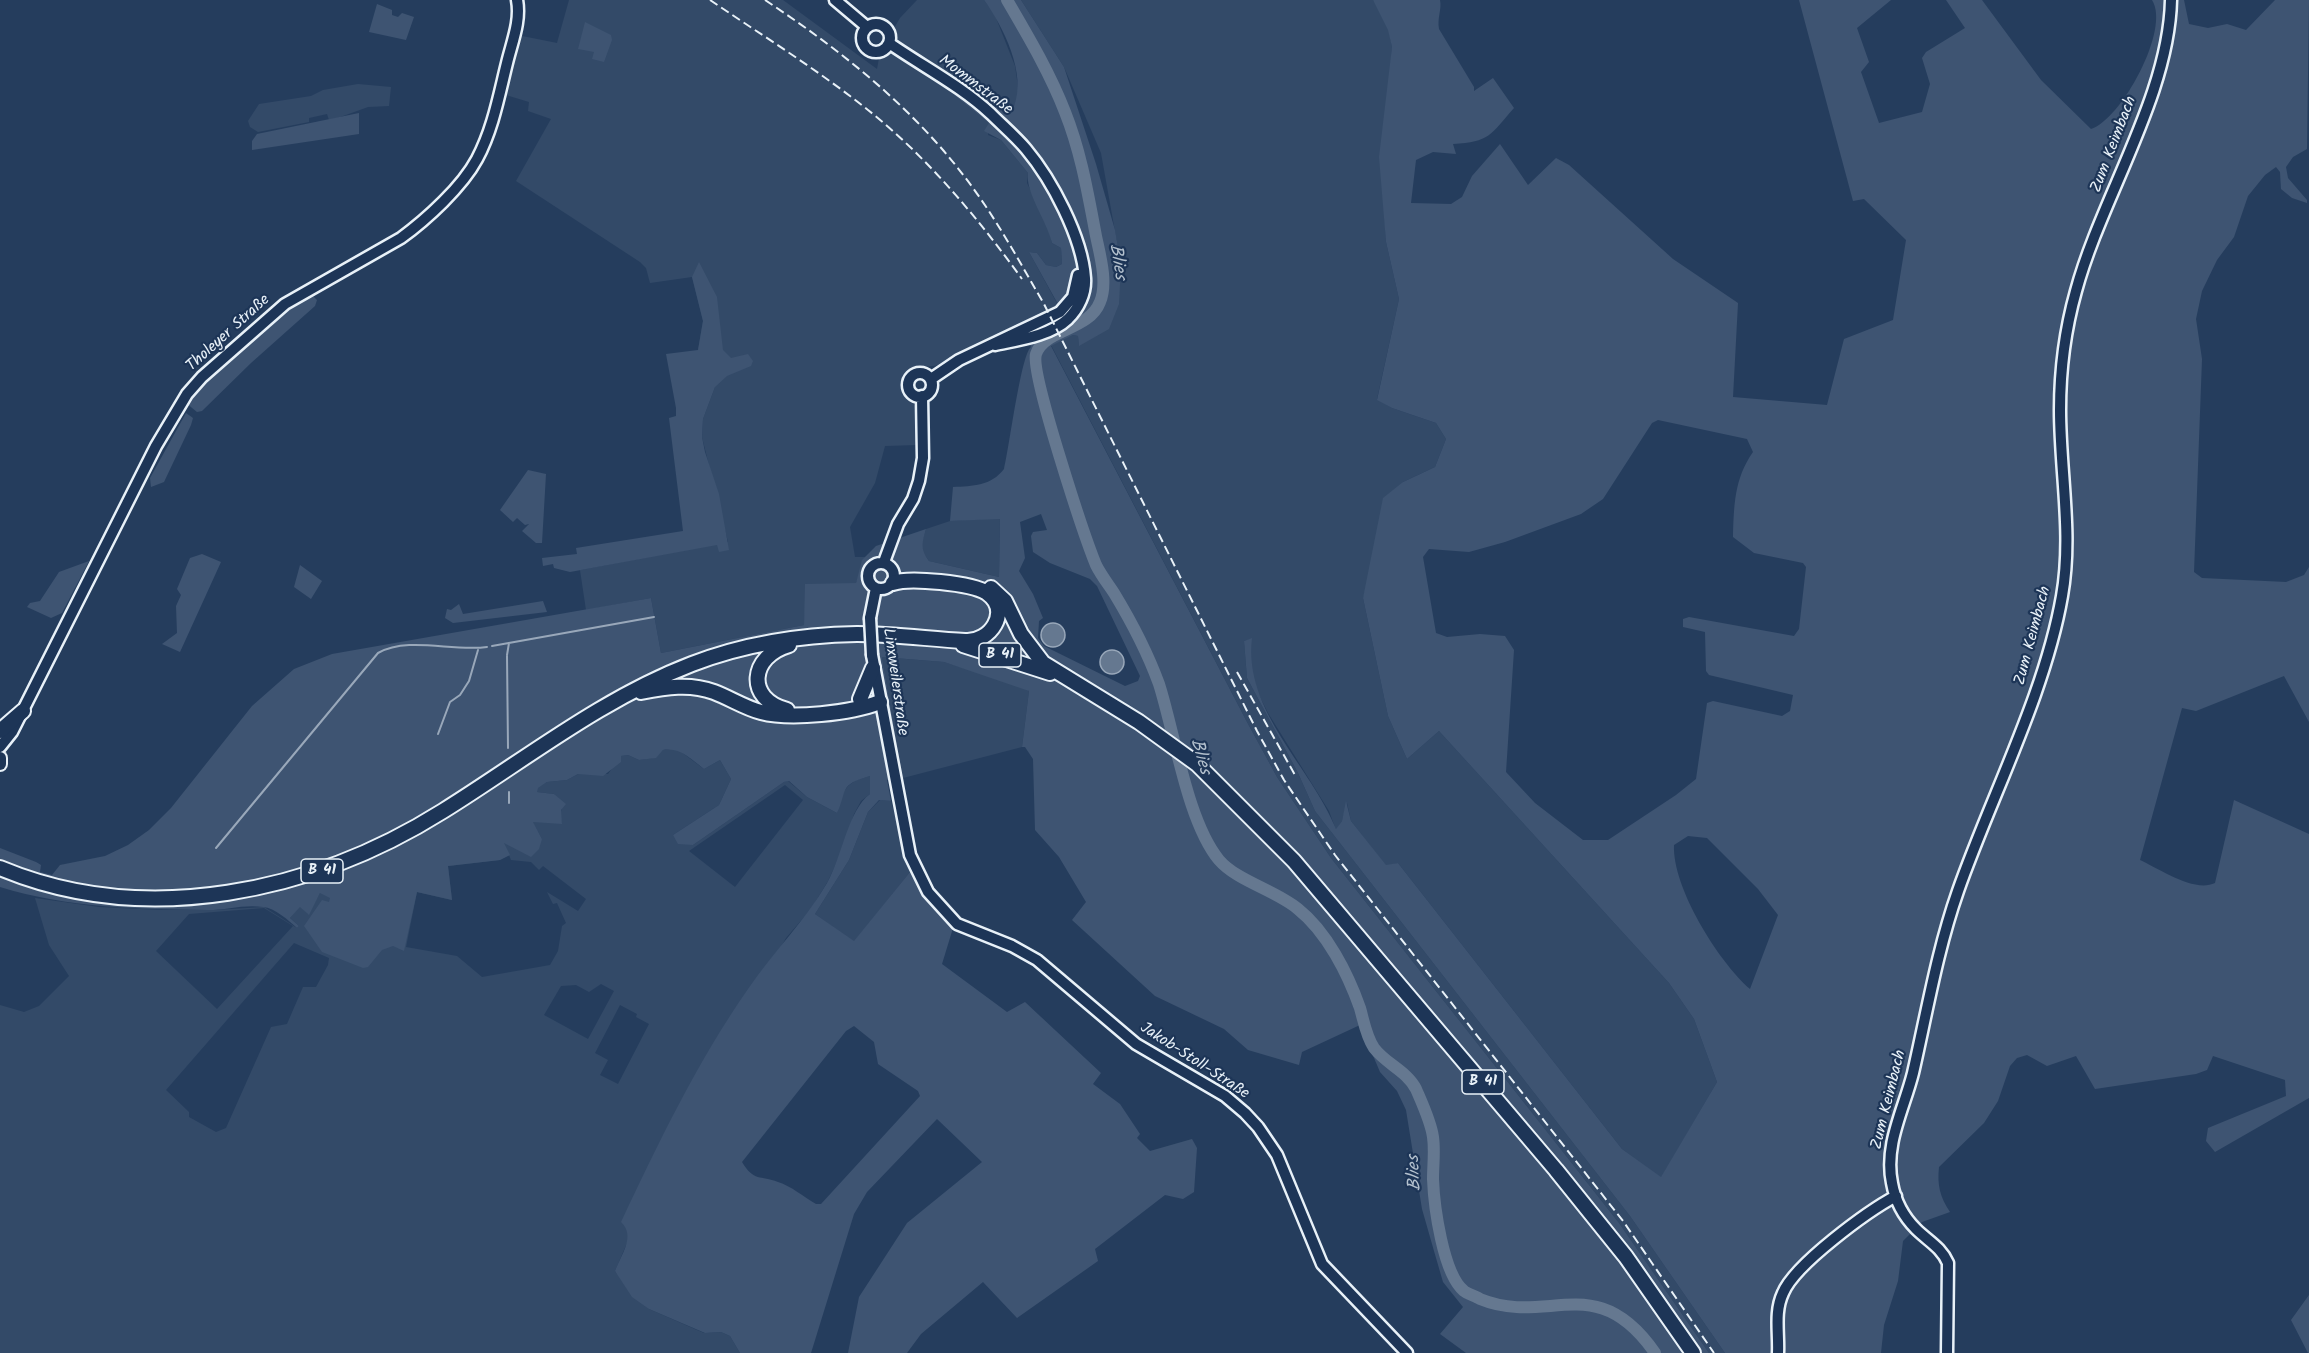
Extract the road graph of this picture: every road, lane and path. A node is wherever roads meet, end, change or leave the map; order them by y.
1 (517, 0) edge
2 (834, 0) edge
3 (2170, 0) edge
4 (867, 27) junction
5 (889, 43) junction
6 (1080, 293) joint
7 (930, 379) junction
8 (922, 396) junction
9 (890, 571) junction
10 (876, 588) junction
11 (838, 635) junction
12 (904, 636) junction
13 (872, 662) junction
14 (1091, 692) junction
15 (860, 699) junction
16 (879, 700) junction
17 (606, 706) junction
18 (23, 711) junction
19 (0, 731) edge
20 (0, 747) edge
21 (0, 758) edge
22 (0, 764) edge
23 (894, 780) joint
24 (0, 868) edge
25 (1896, 1196) junction
26 (1407, 1353) edge
27 (1693, 1353) edge
28 (1778, 1353) edge
29 (1947, 1353) edge

1 - 18 main road, Tholeyer Straße
2 - 4 main road, Mommstraße
3 - 25 main road, Zum Keimbach
4 - 5 main road, Mommstraße
4 - 5 main road
5 - 6 main road, Mommstraße
6 - 7 main road, Linxweilerstraße
7 - 8 main road, Linxweilerstraße
7 - 8 main road, Linxweilerstraße
8 - 9 main road, Linxweilerstraße
9 - 10 main road
9 - 10 main road, Linxweilerstraße
9 - 12 highway
9 - 14 highway
10 - 13 main road, Linxweilerstraße, bridge
11 - 12 highway, B 41
11 - 15 highway
11 - 17 highway, B 41
12 - 14 highway, B 41
13 - 15 highway
13 - 16 main road, Linxweilerstraße
14 - 27 highway, B 41
15 - 16 highway
16 - 17 highway
16 - 23 main road, Linxweilerstraße
17 - 24 highway, B 41
18 - 19 highway
18 - 20 main road, Tholeyer Straße
21 - 22 main road
23 - 26 main road, Jakob-Stoll-Straße
25 - 28 main road
25 - 29 main road, Zum Keimbach

